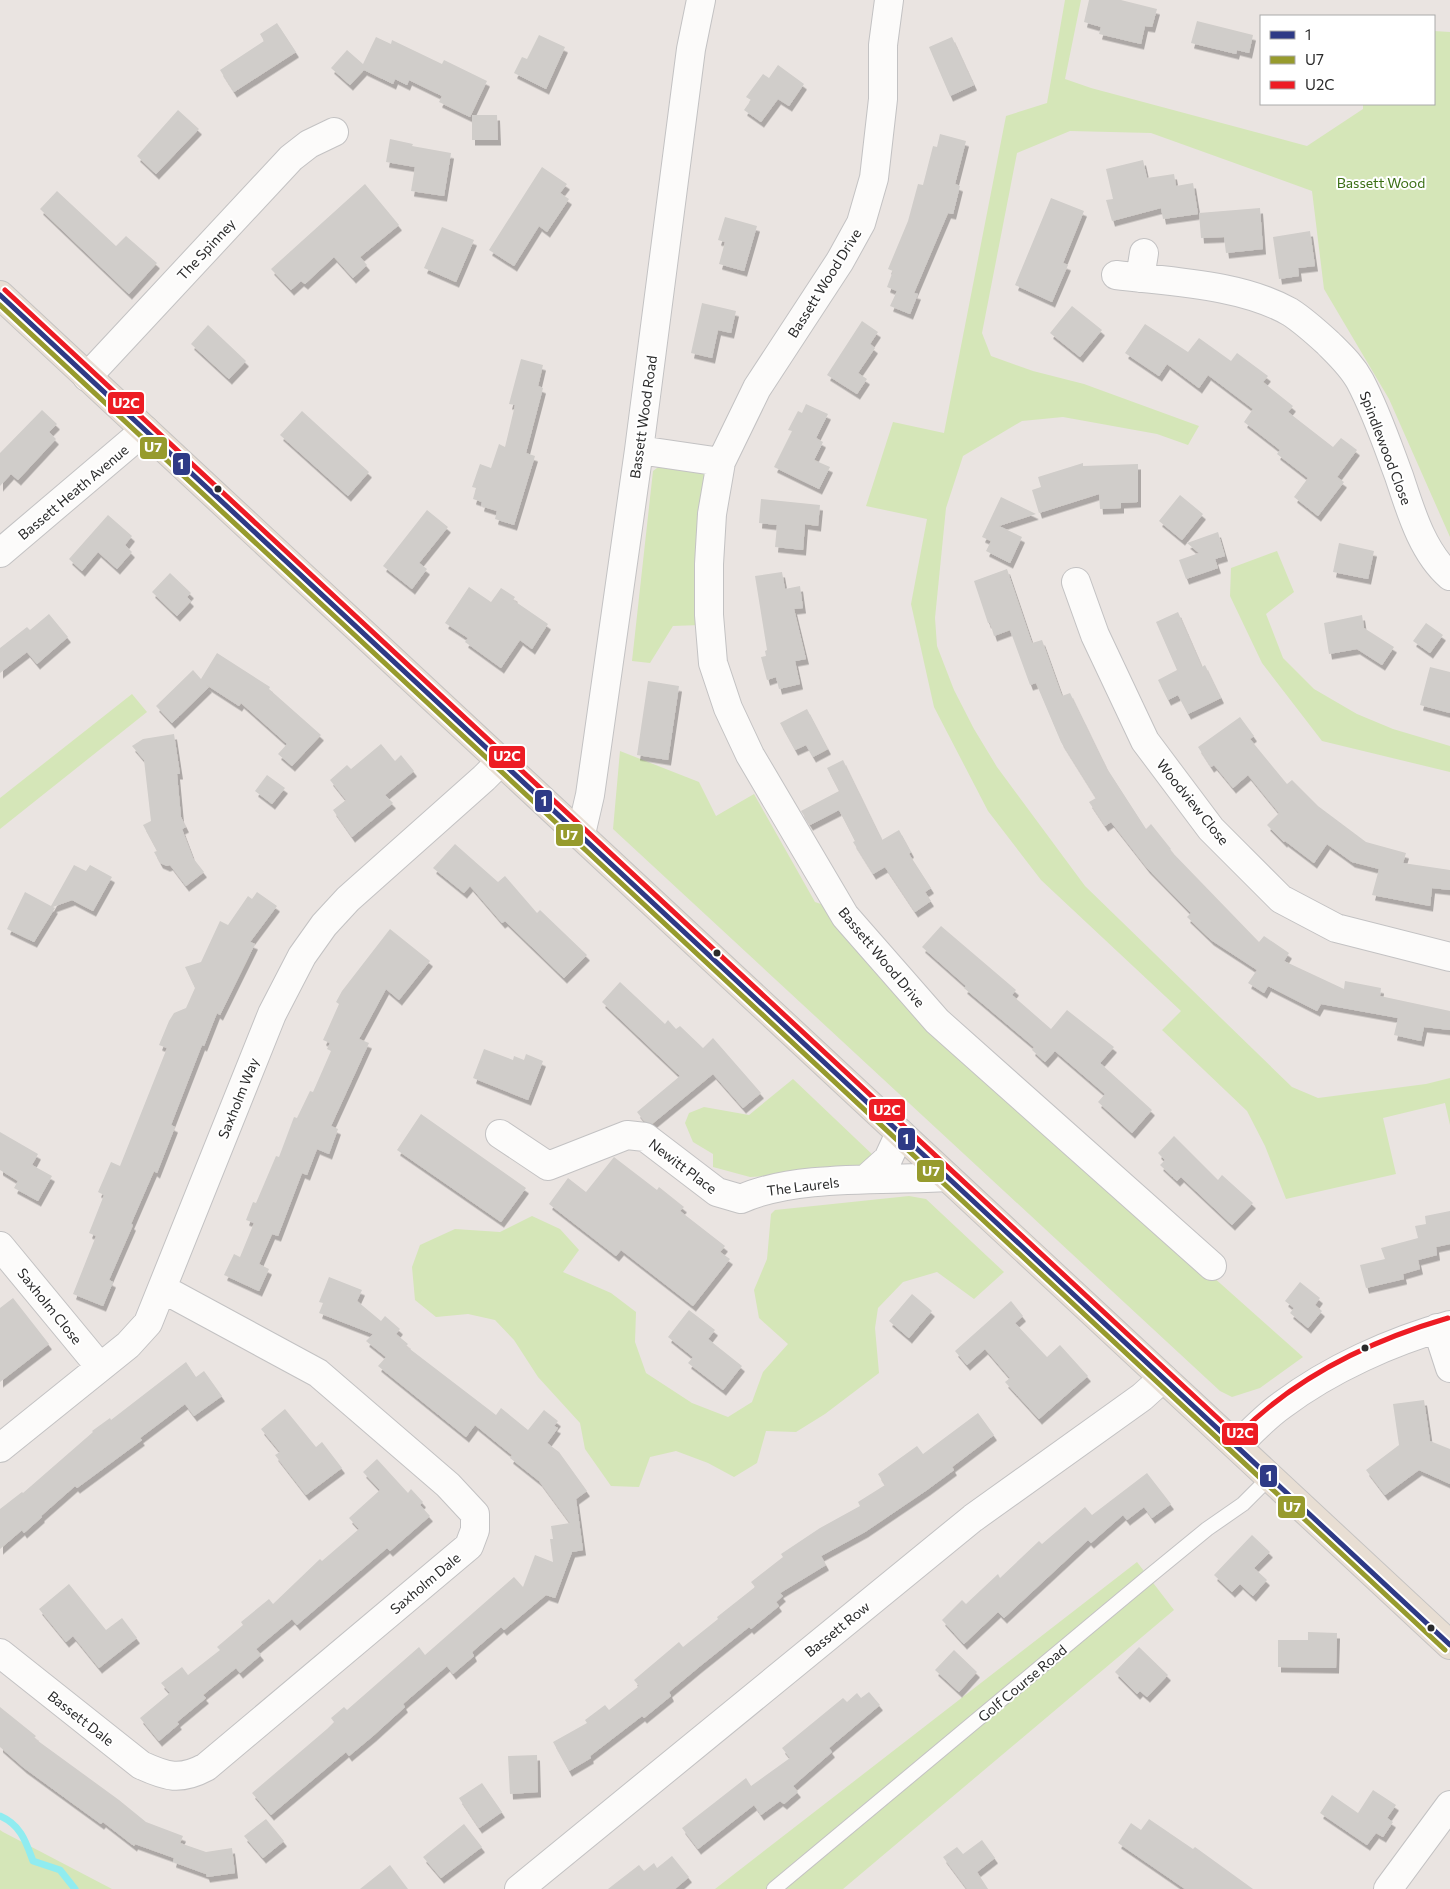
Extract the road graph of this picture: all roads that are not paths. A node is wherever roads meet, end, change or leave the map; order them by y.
1 (701, 0) edge
2 (889, 0) edge
3 (334, 132) dead end
4 (1134, 268) dead end
5 (0, 295) edge
6 (87, 377) junction
7 (145, 430) junction
8 (639, 450) junction
9 (721, 462) junction
10 (0, 553) edge
11 (1450, 576) edge
12 (1076, 582) dead end
13 (501, 761) junction
14 (580, 834) junction
15 (1450, 957) edge
16 (900, 1133) junction
17 (500, 1134) dead end
18 (947, 1177) junction
19 (867, 1178) junction
20 (742, 1210) joint
21 (0, 1246) edge
22 (1212, 1266) dead end
23 (163, 1289) junction
24 (1443, 1326) edge
25 (100, 1367) junction
26 (1450, 1368) edge
27 (1163, 1378) junction
28 (1236, 1446) junction
29 (0, 1448) edge
30 (1270, 1477) junction
31 (1450, 1645) edge
32 (0, 1653) edge
33 (165, 1776) joint
34 (1450, 1805) edge
35 (519, 1889) edge
36 (774, 1889) edge
37 (1388, 1889) edge

1 - 8 street, Bassett Wood Road
2 - 9 street, Bassett Wood Drive
3 - 6 street, The Spinney
4 - 11 street, Spindlewood Close
5 - 6 main road
6 - 7 main road
7 - 10 street, Bassett Heath Avenue
7 - 13 main road
8 - 9 street
8 - 14 street, Bassett Wood Road
9 - 22 street, Bassett Wood Drive
12 - 15 street, Woodview Close
13 - 14 main road
13 - 23 street, Saxholm Way
14 - 16 main road
16 - 18 main road
16 - 19 street
17 - 20 street, Newitt Place
18 - 19 street, The Laurels
18 - 27 main road
19 - 20 street, The Laurels
21 - 25 street, Saxholm Close
23 - 25 street, Saxholm Way
23 - 33 street, Saxholm Dale
24 - 26 street
24 - 28 street
25 - 29 street, Saxholm Way
27 - 28 main road
27 - 35 street, Bassett Row
28 - 30 main road
30 - 31 main road
30 - 36 lane, Golf Course Road
32 - 33 street, Bassett Dale
34 - 37 street

